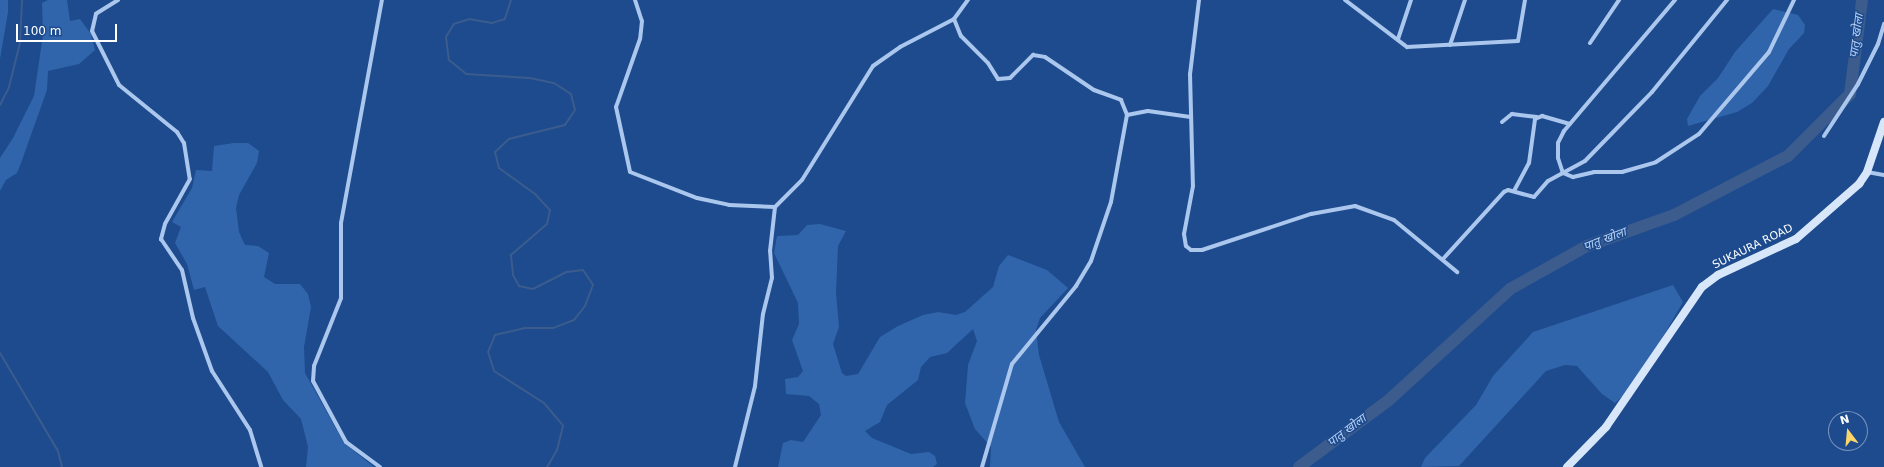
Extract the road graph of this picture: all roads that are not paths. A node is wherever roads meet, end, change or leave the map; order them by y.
1 (118, 0) edge
2 (382, 0) edge
3 (635, 0) edge
4 (968, 0) edge
5 (1199, 0) edge
6 (1345, 0) edge
7 (1411, 0) edge
8 (1466, 0) edge
9 (1525, 0) edge
10 (1619, 0) edge
11 (1675, 0) edge
12 (1727, 0) edge
13 (1794, 0) edge
14 (1351, 2) edge
15 (954, 19) junction
16 (1884, 24) edge
17 (1398, 38) junction
18 (1590, 43) dead end
19 (1450, 45) junction
20 (1127, 114) junction
21 (1191, 117) junction
22 (1538, 117) junction
23 (1502, 122) dead end
24 (1884, 122) edge
25 (1570, 124) junction
26 (1824, 136) dead end
27 (1867, 172) junction
28 (1563, 173) junction
29 (1884, 176) edge
30 (1514, 191) junction
31 (775, 207) junction
32 (1443, 258) junction
33 (1457, 272) dead end
34 (261, 467) edge
35 (380, 467) edge
36 (735, 467) edge
37 (982, 467) edge
38 (1567, 467) edge

1 - 34 street
2 - 35 street
3 - 31 street
4 - 15 street
5 - 21 street
6 - 14 street
7 - 17 street
8 - 19 street
9 - 19 street
10 - 18 street
11 - 25 street
12 - 28 street
13 - 28 street
14 - 17 street
15 - 20 street
15 - 31 street
16 - 26 street
17 - 19 street
20 - 21 street
20 - 37 street
21 - 32 street
22 - 23 street
22 - 25 street
22 - 30 street
24 - 27 street, SUKAURA ROAD
25 - 28 street
27 - 29 street
27 - 38 street, SUKAURA ROAD
28 - 30 street
30 - 32 street
31 - 36 street
32 - 33 street

